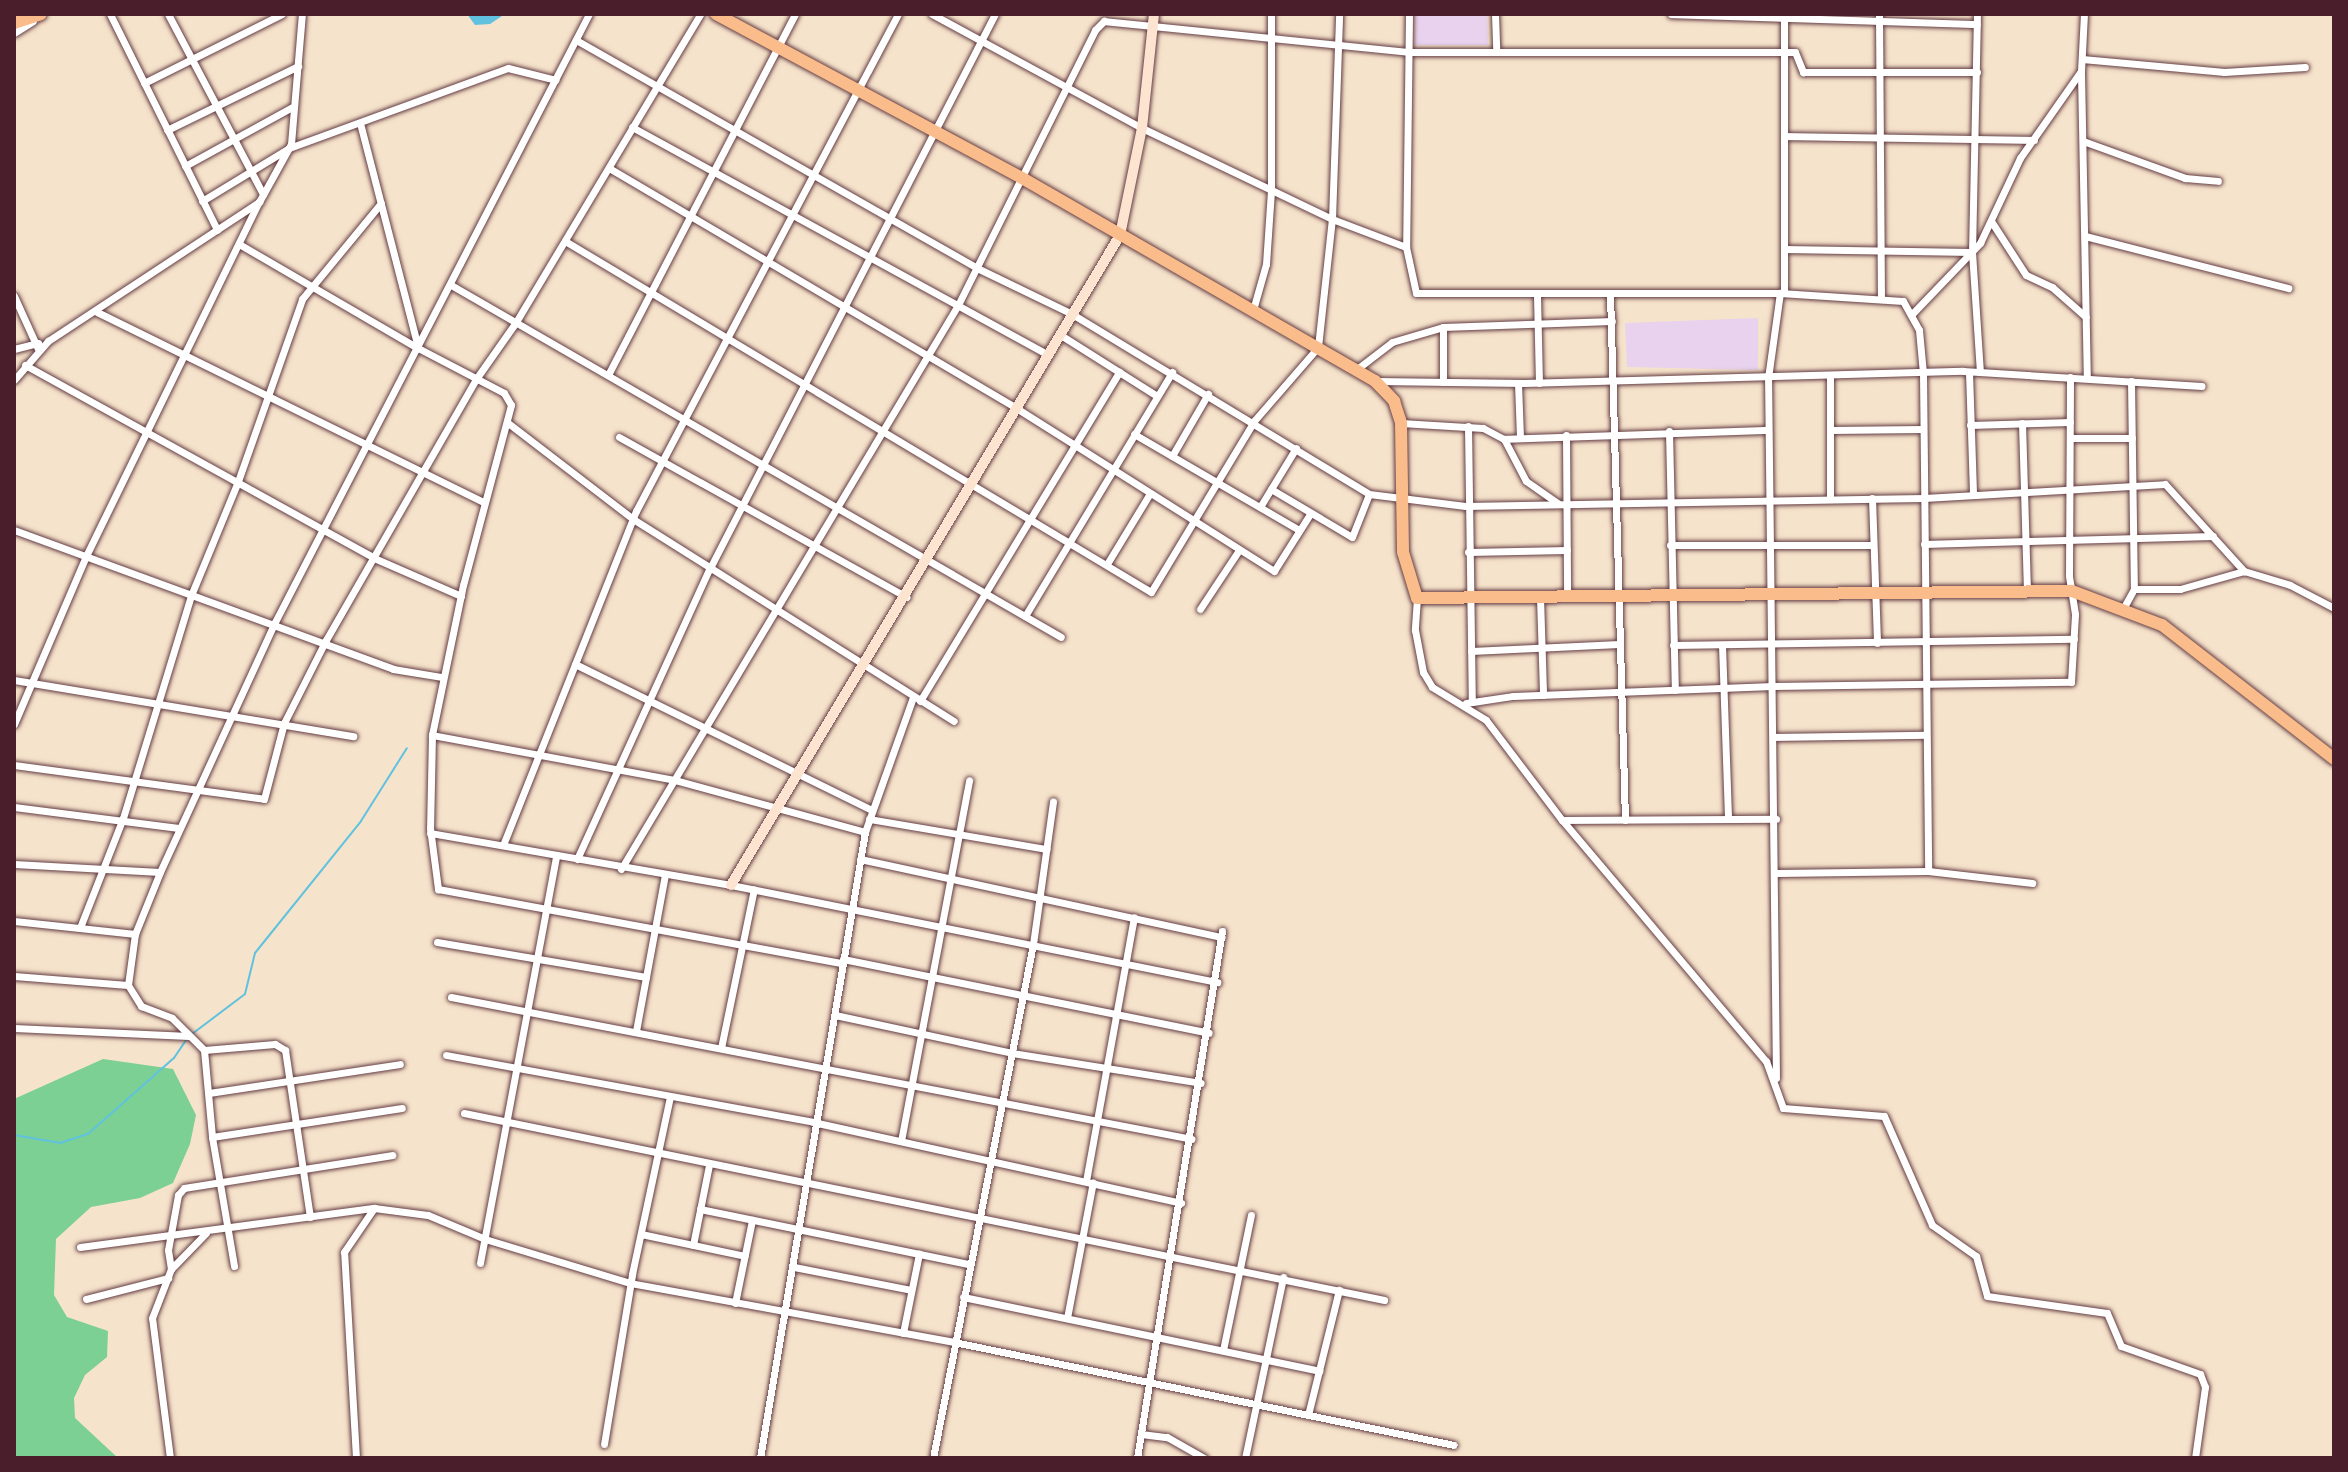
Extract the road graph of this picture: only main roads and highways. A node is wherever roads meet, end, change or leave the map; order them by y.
1 (42, 14) edge
2 (716, 14) edge
3 (14, 23) edge
4 (2334, 759) edge

1 - 3 highway
2 - 4 highway

